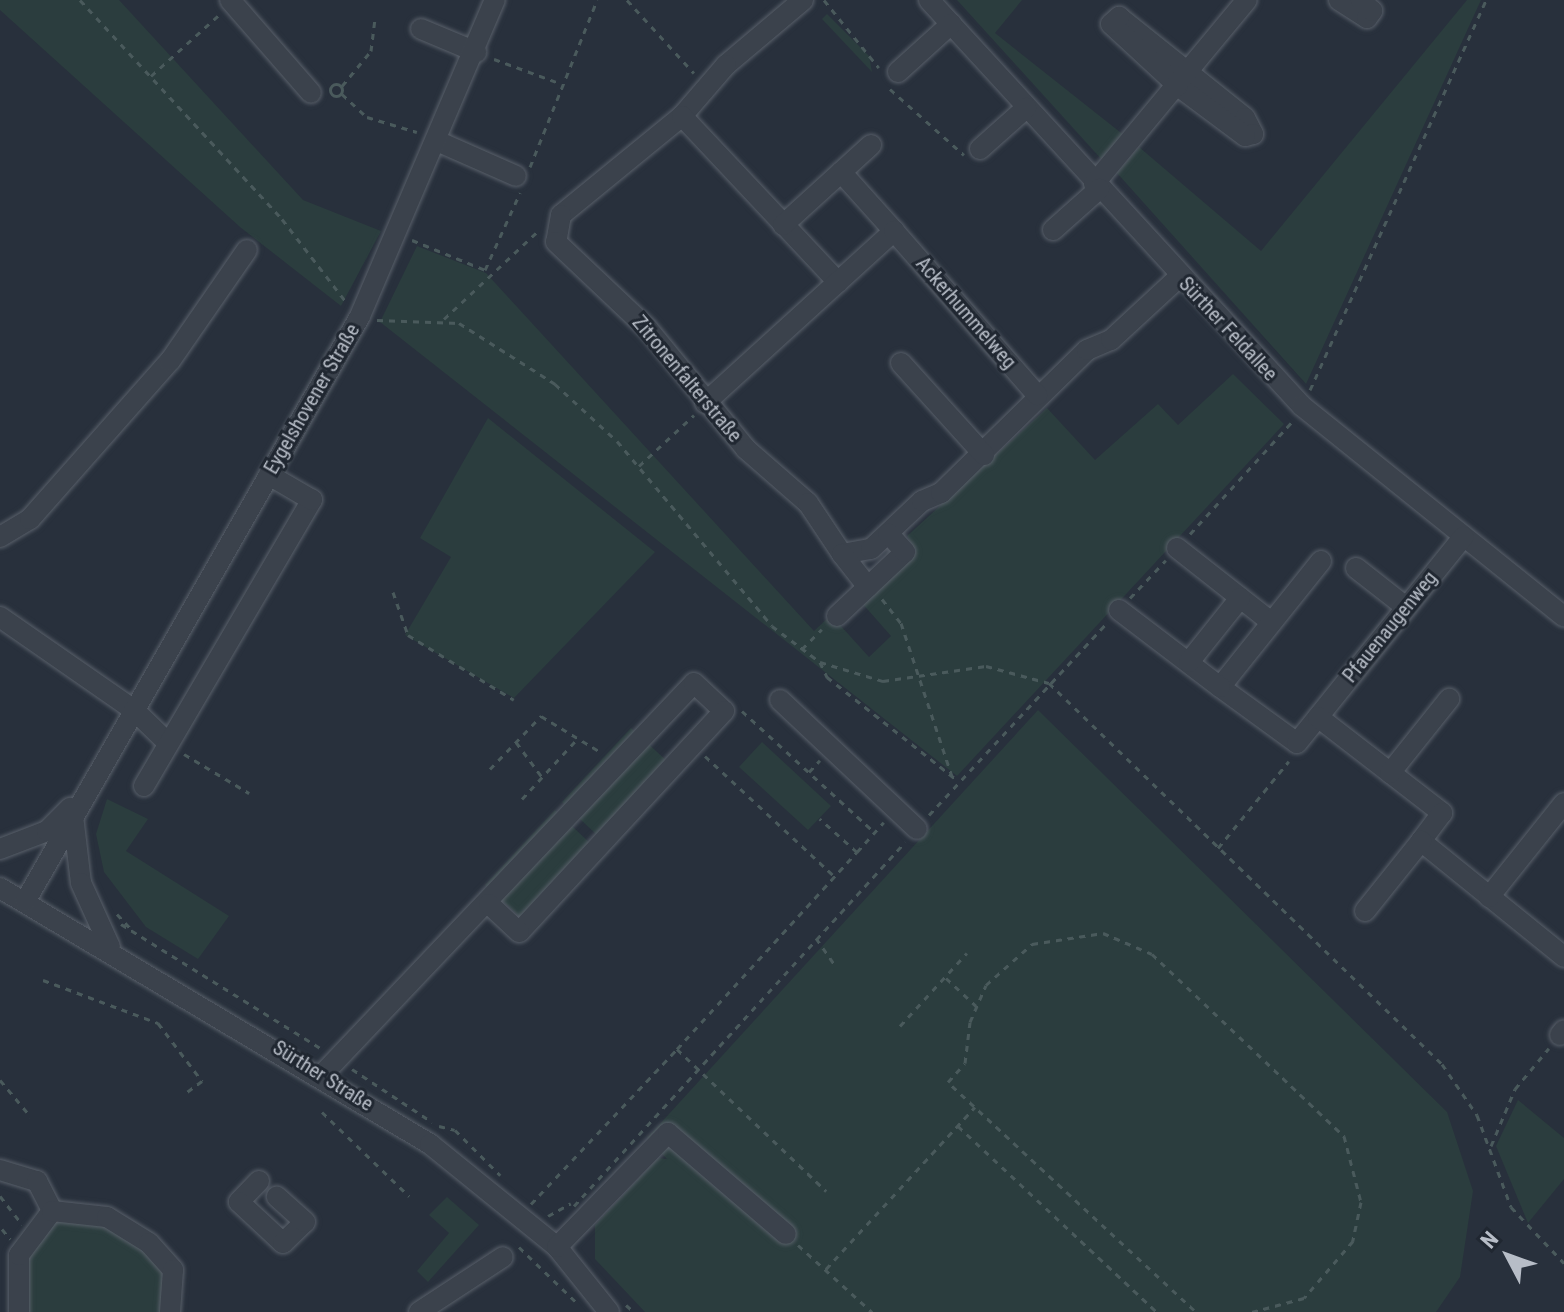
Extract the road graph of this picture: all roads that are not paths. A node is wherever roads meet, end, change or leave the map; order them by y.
1 (495, 0) edge
2 (803, 0) edge
3 (929, 0) edge
4 (1247, 0) edge
5 (1339, 0) edge
6 (1361, 0) edge
7 (230, 2) edge
8 (951, 24) junction
9 (421, 29) dead end
10 (476, 52) junction
11 (898, 72) dead end
12 (311, 93) dead end
13 (1026, 108) junction
14 (682, 116) junction
15 (439, 142) junction
16 (871, 145) dead end
17 (976, 149) road end
18 (841, 172) junction
19 (516, 176) dead end
20 (1096, 186) junction
21 (783, 225) junction
22 (1053, 230) dead end
23 (894, 231) junction
24 (247, 250) dead end
25 (1179, 277) junction
26 (838, 282) junction
27 (901, 363) dead end
28 (1037, 395) junction
29 (705, 404) junction
30 (984, 455) junction
31 (269, 475) junction
32 (888, 533) junction
33 (0, 537) edge
34 (1463, 537) junction
35 (1177, 548) road end
36 (842, 554) junction
37 (1321, 561) dead end
38 (1356, 568) dead end
39 (868, 587) junction
40 (1240, 598) junction
41 (1406, 607) junction
42 (1119, 610) road end
43 (837, 616) road end
44 (0, 617) edge
45 (1564, 617) edge
46 (1271, 622) junction
47 (1189, 662) junction
48 (1220, 687) junction
49 (1449, 699) dead end
50 (780, 700) dead end
51 (134, 710) junction
52 (1318, 717) junction
53 (167, 742) junction
54 (1390, 773) junction
55 (93, 780) junction
56 (144, 786) dead end
57 (1564, 803) edge
58 (73, 816) junction
59 (917, 829) road end
60 (1421, 841) junction
61 (0, 849) edge
62 (0, 888) edge
63 (1489, 897) junction
64 (25, 902) junction
65 (489, 904) junction
66 (1365, 911) dead end
67 (110, 947) junction
68 (1564, 957) edge
69 (322, 1075) junction
70 (0, 1170) edge
71 (259, 1181) dead end
72 (277, 1197) dead end
73 (52, 1211) junction
74 (786, 1234) road end
75 (557, 1247) junction
76 (503, 1257) dead end
77 (425, 1310) edge
78 (19, 1312) edge
79 (170, 1312) edge
80 (609, 1312) edge

1 - 10 street, Eygelshovener Straße
2 - 14 street
3 - 8 street, Sürther Feldallee
4 - 20 street
5 - 6 street
7 - 12 street
8 - 11 street
8 - 13 street, Sürther Feldallee
9 - 10 street
10 - 15 street, Eygelshovener Straße
13 - 17 street
13 - 20 street, Sürther Feldallee
14 - 21 street
14 - 29 street, Zitronenfalterstraße
15 - 19 street
15 - 31 street, Eygelshovener Straße
16 - 18 street
18 - 21 street
18 - 23 street, Ackerhummelweg
20 - 22 street
20 - 25 street, Sürther Feldallee
21 - 26 street
23 - 26 street
23 - 28 street, Ackerhummelweg
24 - 33 street
25 - 28 street
25 - 34 street, Sürther Feldallee
26 - 29 street
27 - 30 street
28 - 30 street
29 - 36 street, Zitronenfalterstraße
30 - 32 street
31 - 51 street, Eygelshovener Straße
31 - 53 street
32 - 36 street
32 - 39 street
34 - 41 street, Pfauenaugenweg
34 - 45 street, Sürther Feldallee
35 - 40 street
36 - 39 street, Zitronenfalterstraße
37 - 46 street
38 - 41 street
39 - 43 street
40 - 46 street
40 - 47 street
41 - 52 street, Pfauenaugenweg
42 - 47 street
44 - 51 street
46 - 48 street
47 - 48 street
48 - 52 street, Pfauenaugenweg
49 - 54 street
50 - 59 street
51 - 53 street
51 - 55 street, Eygelshovener Straße
52 - 54 street
53 - 56 street
54 - 60 street
55 - 58 street, Eygelshovener Straße
55 - 61 street, Eygelshovener Straße
57 - 63 street
58 - 64 street, Eygelshovener Straße
58 - 67 street
60 - 63 street
60 - 66 street
62 - 64 street, Sürther Straße
63 - 68 street
64 - 67 street, Sürther Straße
65 - 65 street
65 - 69 street
67 - 69 street, Sürther Straße
69 - 75 street, Sürther Straße
70 - 73 street
71 - 72 street
73 - 78 street
73 - 79 street
74 - 75 street
75 - 80 street, Sürther Straße
76 - 77 street

